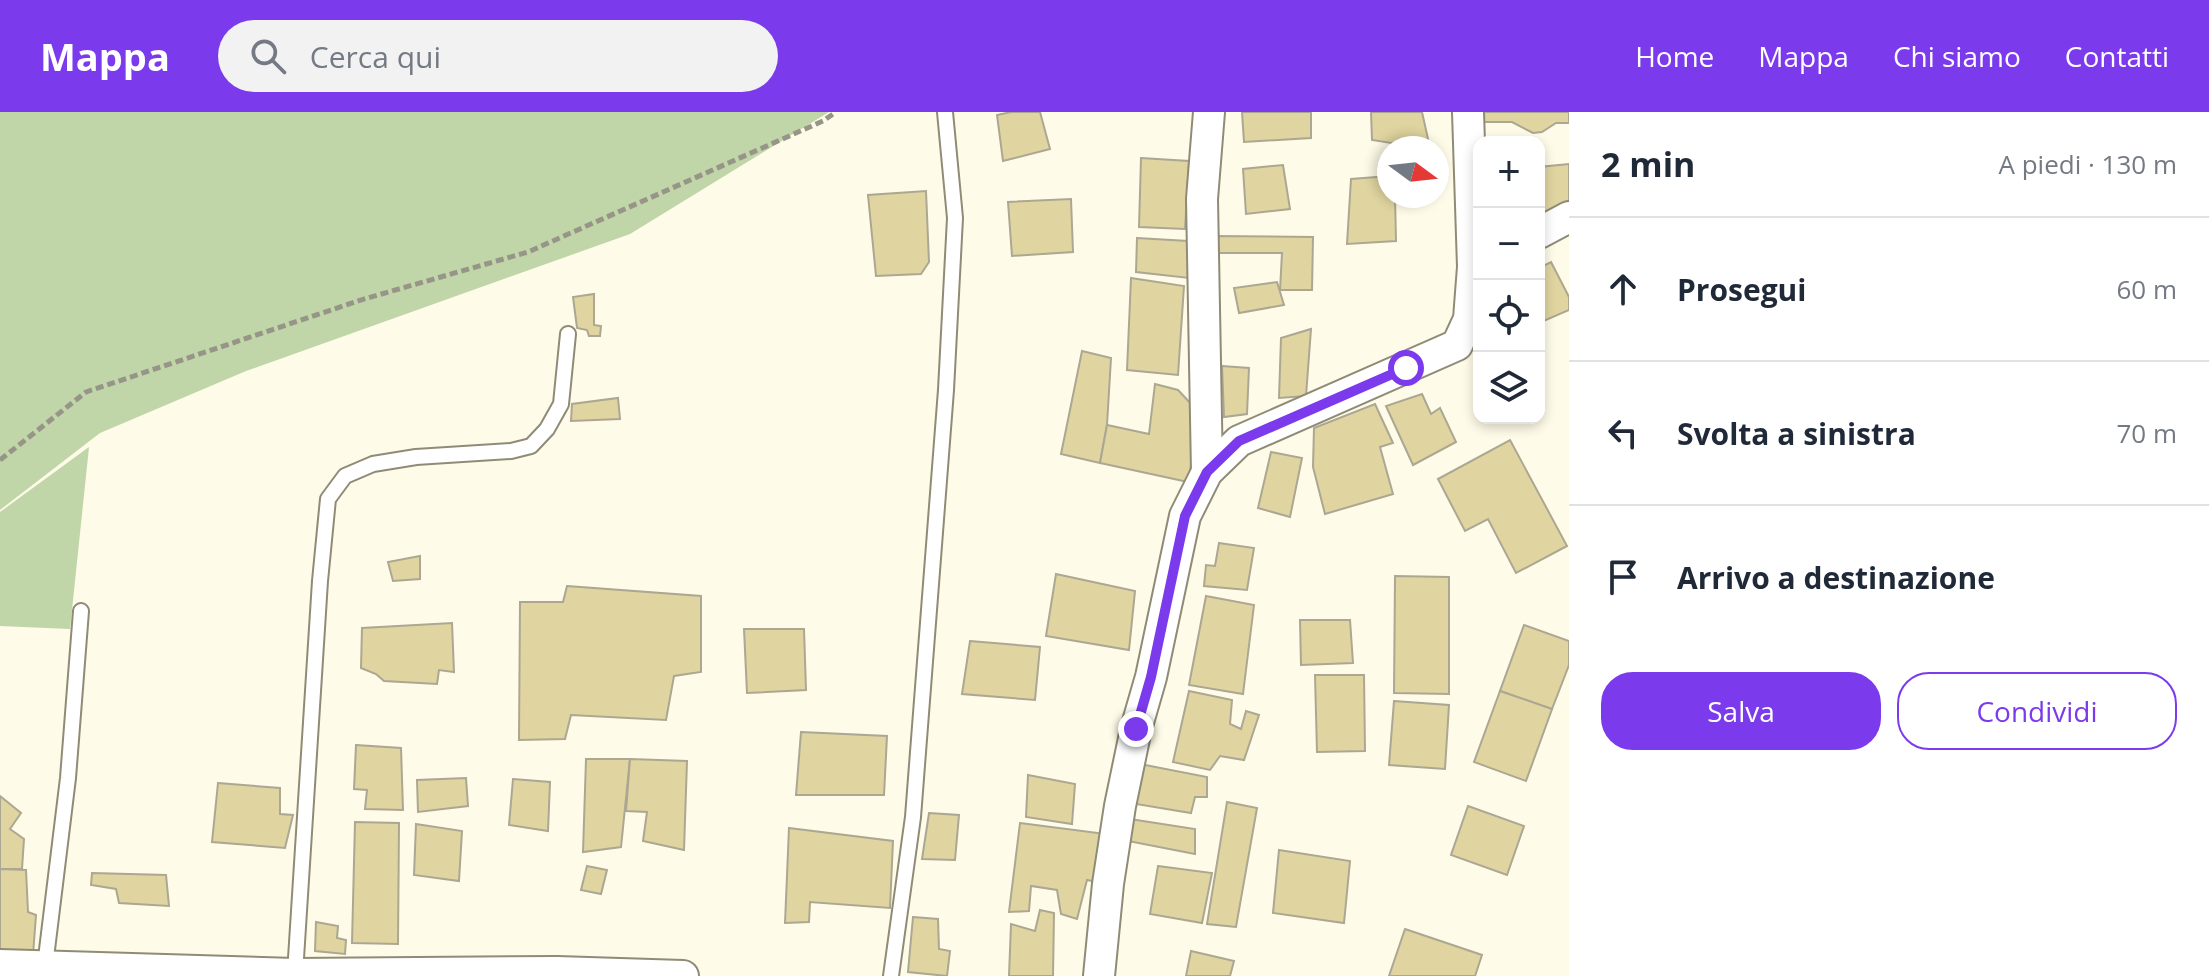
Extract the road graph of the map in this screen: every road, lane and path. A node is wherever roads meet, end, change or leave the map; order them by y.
1 (836, 112) edge
2 (945, 112) edge
3 (1209, 112) edge
4 (1468, 112) edge
5 (1473, 208) edge
6 (1569, 217) edge
7 (1545, 230) edge
8 (1474, 280) edge
9 (568, 334) dead end
10 (0, 460) edge
11 (1207, 472) junction
12 (81, 611) dead end
13 (0, 965) edge
14 (45, 966) junction
15 (295, 974) edge
16 (683, 976) edge
17 (891, 976) edge
18 (1099, 976) edge

1 - 10 path
2 - 17 lane
3 - 11 street
4 - 5 street
6 - 7 street
8 - 11 street
9 - 15 lane
11 - 18 street
12 - 14 lane
13 - 14 street
14 - 15 street
15 - 16 street

